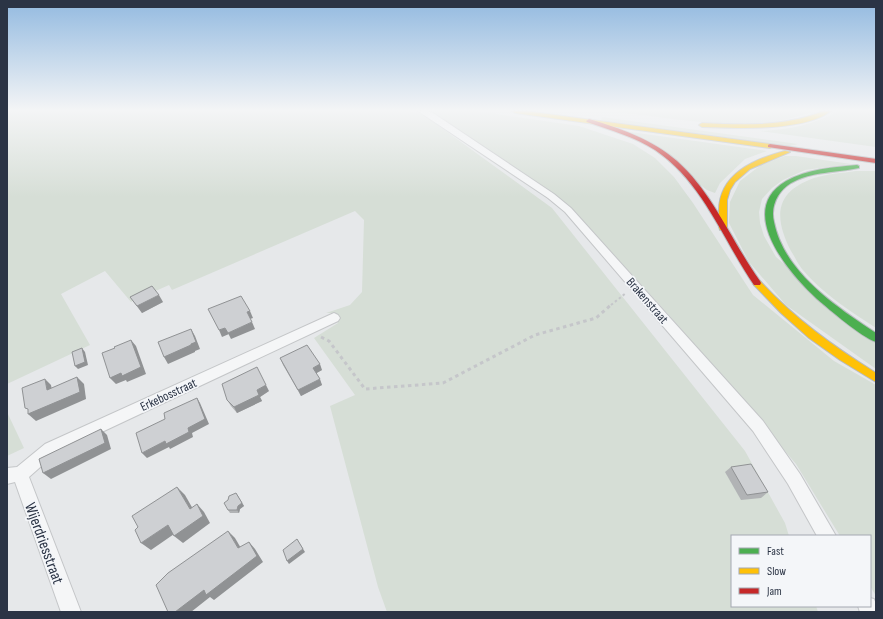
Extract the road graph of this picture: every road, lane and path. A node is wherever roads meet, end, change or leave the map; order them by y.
1 (467, 140) edge
2 (639, 140) edge
3 (723, 140) edge
4 (787, 140) edge
5 (839, 147) junction
6 (794, 150) junction
7 (876, 152) edge
8 (876, 161) edge
9 (876, 167) edge
10 (723, 228) junction
11 (639, 289) junction
12 (334, 318) dead end
13 (318, 335) dead end
14 (876, 338) edge
15 (876, 378) edge
16 (13, 475) edge
17 (826, 535) edge
18 (71, 612) edge

1 - 11 street, Brakenstraat
2 - 10 highway
3 - 6 highway
4 - 5 highway
5 - 6 highway
5 - 7 highway
6 - 8 highway
6 - 10 highway
9 - 14 highway
10 - 15 highway
11 - 13 path
11 - 17 street, Brakenstraat
12 - 16 street, Erkebosstraat
16 - 18 street, Wijerdriesstraat

